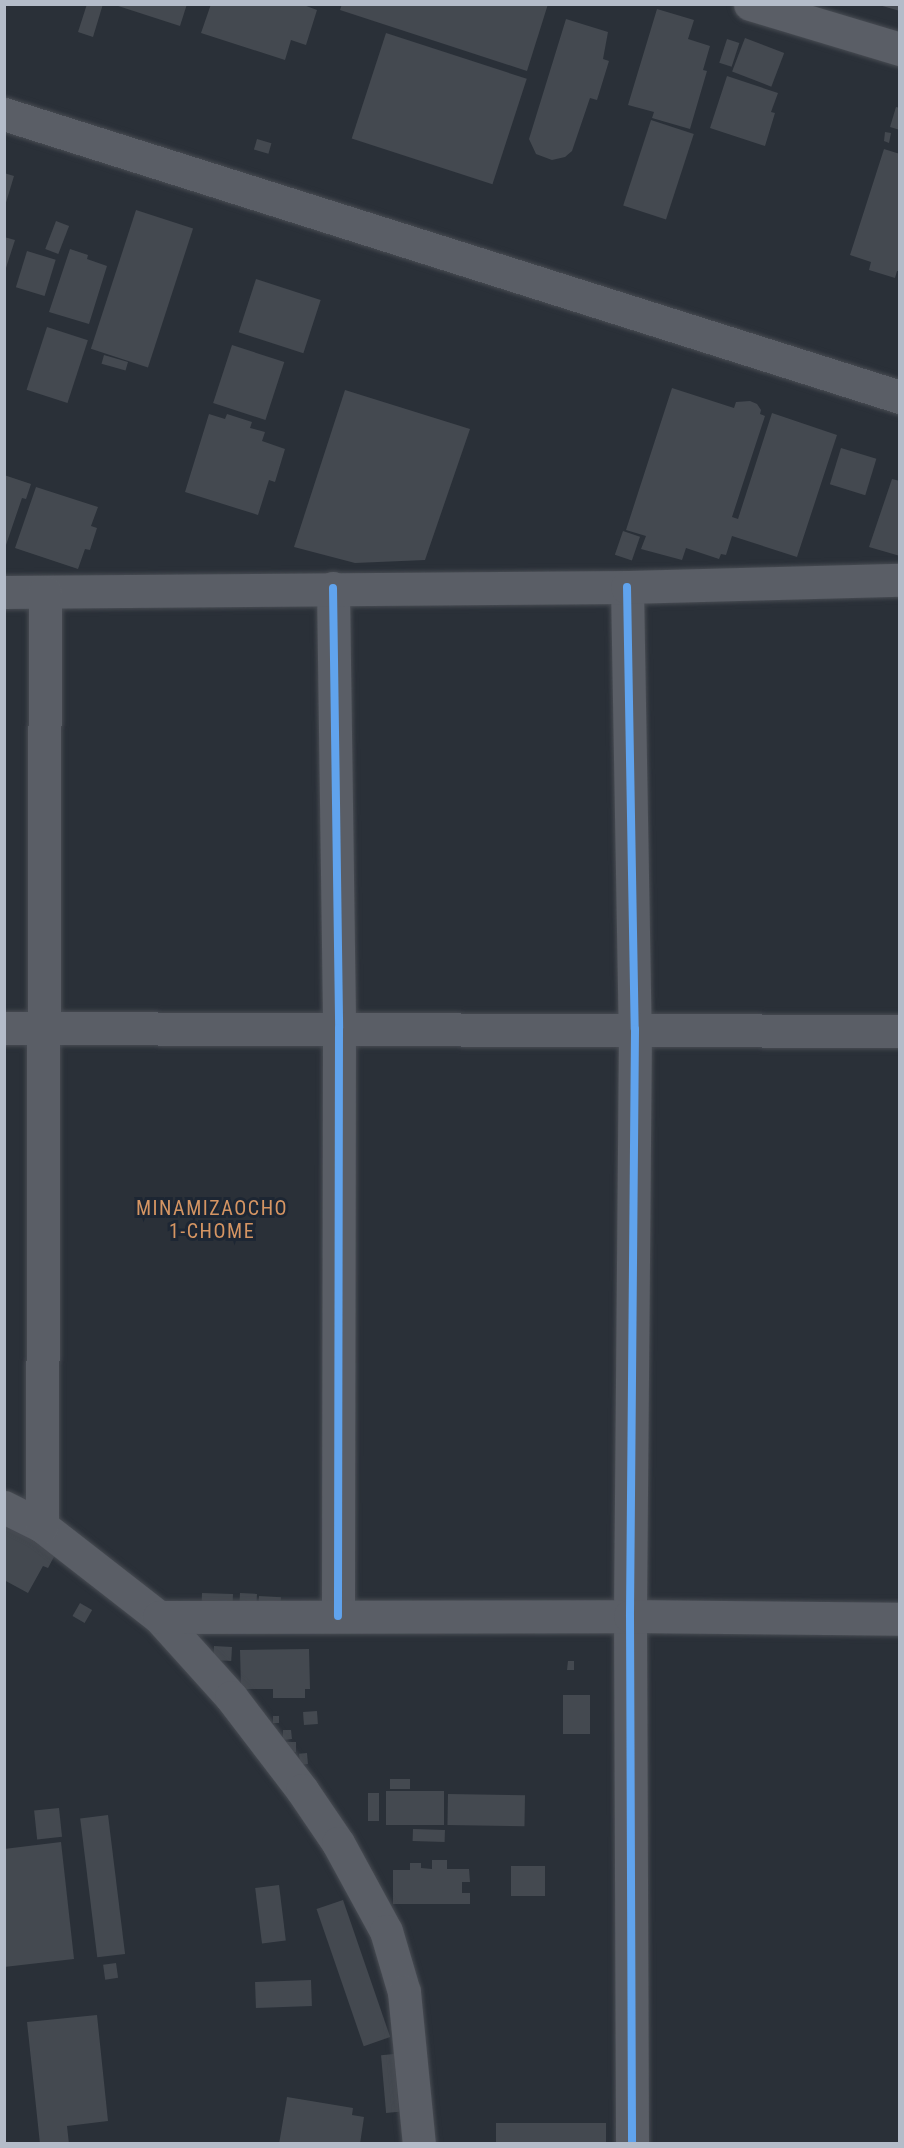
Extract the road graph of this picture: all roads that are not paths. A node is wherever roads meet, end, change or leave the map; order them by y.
1 (755, 5) edge
2 (900, 49) edge
3 (4, 114) edge
4 (900, 397) edge
5 (900, 580) edge
6 (627, 587) junction
7 (333, 588) junction
8 (4, 592) edge
9 (45, 592) junction
10 (4, 1028) edge
11 (43, 1028) junction
12 (339, 1028) junction
13 (635, 1029) junction
14 (900, 1030) edge
15 (4, 1507) edge
16 (42, 1526) junction
17 (338, 1616) junction
18 (630, 1616) junction
19 (159, 1617) junction
20 (900, 1618) edge
21 (419, 2144) edge
22 (632, 2144) edge

1 - 2 street
3 - 4 street
5 - 6 street
6 - 7 street
6 - 13 street
7 - 9 street
7 - 12 street
8 - 9 street
9 - 11 street
10 - 11 street
11 - 12 street
11 - 16 street
12 - 13 street
12 - 17 street
13 - 14 street
13 - 18 street
15 - 16 street
16 - 19 street
17 - 18 street
17 - 19 street
18 - 20 street
18 - 22 street
19 - 21 street

